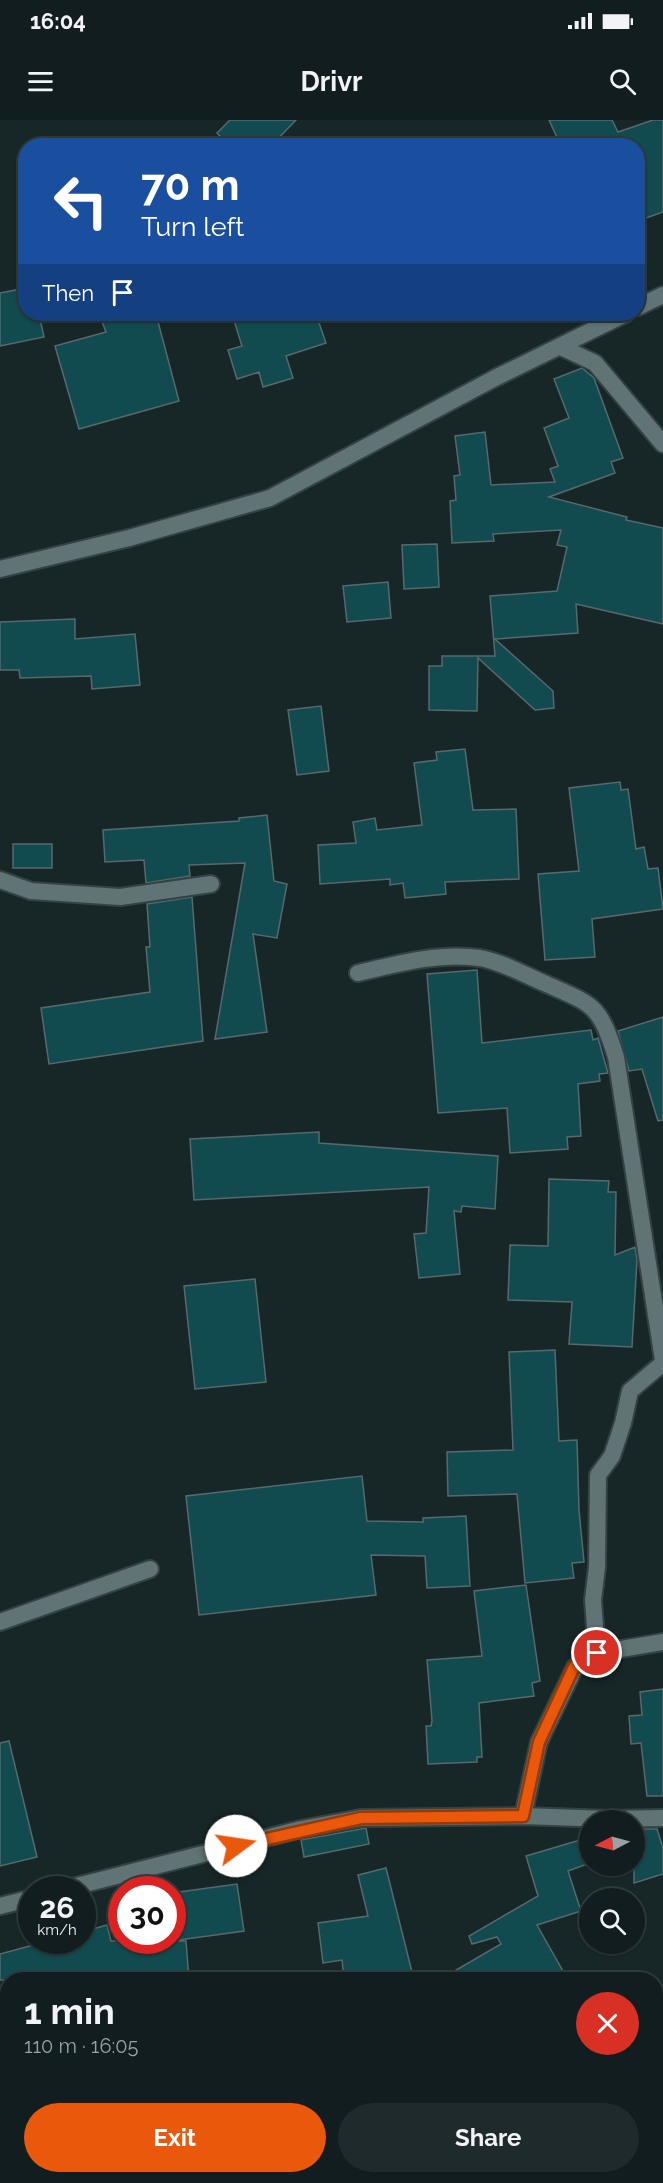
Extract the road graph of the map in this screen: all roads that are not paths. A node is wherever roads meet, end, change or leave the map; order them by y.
1 (663, 295) edge
2 (645, 304) edge
3 (611, 321) edge
4 (561, 347) junction
5 (663, 444) edge
6 (0, 569) edge
7 (0, 880) edge
8 (211, 884) dead end
9 (357, 973) dead end
10 (663, 1361) edge
11 (150, 1569) dead end
12 (0, 1622) edge
13 (663, 1642) edge
14 (597, 1653) junction
15 (523, 1816) junction
16 (663, 1818) edge
17 (96, 1881) edge
18 (18, 1902) edge
19 (0, 1906) edge

1 - 2 street
3 - 4 street
4 - 5 street
4 - 6 street
7 - 8 street
9 - 10 street
10 - 14 street
11 - 12 street
13 - 14 street
14 - 15 street
15 - 16 street
15 - 17 street
18 - 19 street

